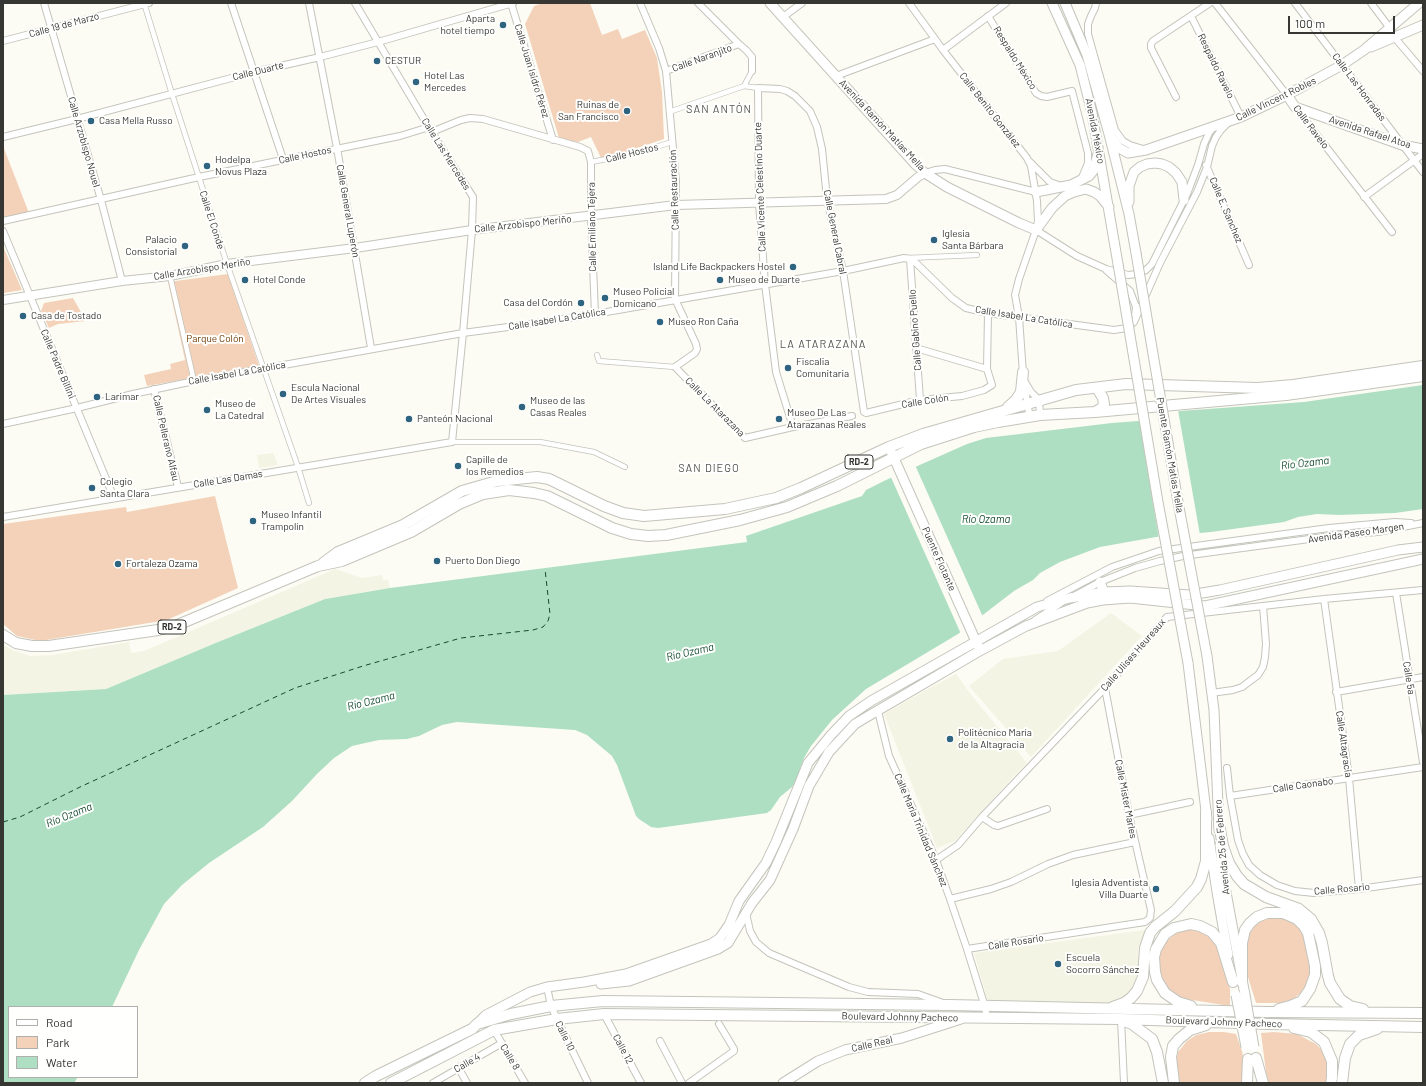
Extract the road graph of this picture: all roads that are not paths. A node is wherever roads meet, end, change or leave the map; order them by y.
1 (44, 3) edge
2 (146, 3) edge
3 (231, 3) edge
4 (309, 3) edge
5 (355, 3) edge
6 (512, 3) edge
7 (640, 3) edge
8 (698, 3) edge
9 (770, 3) edge
10 (802, 3) edge
11 (909, 3) edge
12 (1006, 3) edge
13 (1052, 3) edge
14 (1065, 3) edge
15 (1096, 3) edge
16 (1210, 3) edge
17 (1215, 3) edge
18 (1295, 3) edge
19 (1371, 3) edge
20 (1419, 3) edge
21 (988, 16) junction
22 (1191, 16) junction
23 (783, 17) junction
24 (1423, 25) edge
25 (1390, 27) junction
26 (52, 29) junction
27 (1395, 38) junction
28 (936, 40) junction
29 (3, 41) edge
30 (378, 42) junction
31 (739, 44) junction
32 (943, 50) junction
33 (1364, 50) junction
34 (320, 57) junction
35 (1342, 65) junction
36 (666, 71) junction
37 (752, 71) joint
38 (254, 72) junction
39 (1423, 72) edge
40 (836, 76) junction
41 (744, 86) junction
42 (758, 88) junction
43 (172, 94) junction
44 (1287, 96) junction
45 (1176, 97) dead end
46 (1295, 107) junction
47 (669, 112) junction
48 (1241, 117) junction
49 (77, 119) junction
50 (1230, 121) junction
51 (1213, 127) junction
52 (431, 131) junction
53 (1109, 134) junction
54 (3, 137) edge
55 (553, 140) junction
56 (672, 142) junction
57 (1402, 145) junction
58 (337, 148) junction
59 (1423, 149) edge
60 (1146, 150) junction
61 (1099, 151) junction
62 (1423, 154) edge
63 (1201, 156) junction
64 (1027, 158) junction
65 (283, 159) junction
66 (1415, 161) junction
67 (591, 162) junction
68 (1207, 167) junction
69 (1423, 172) edge
70 (925, 173) junction
71 (198, 177) junction
72 (1080, 180) junction
73 (1063, 186) junction
74 (1036, 192) junction
75 (1364, 198) junction
76 (101, 200) junction
77 (827, 200) junction
78 (1184, 200) junction
79 (759, 203) junction
80 (676, 205) junction
81 (1109, 207) junction
82 (1129, 214) junction
83 (591, 216) junction
84 (3, 221) edge
85 (472, 230) junction
86 (1036, 230) junction
87 (3, 231) edge
88 (1392, 232) dead end
89 (355, 248) junction
90 (1136, 253) joint
91 (977, 255) dead end
92 (907, 258) junction
93 (227, 264) junction
94 (1118, 264) joint
95 (1249, 265) dead end
96 (842, 270) junction
97 (1106, 270) junction
98 (170, 276) junction
99 (122, 281) junction
100 (765, 284) junction
101 (29, 296) junction
102 (675, 299) junction
103 (3, 300) edge
104 (988, 313) junction
105 (595, 314) junction
106 (1019, 318) junction
107 (1134, 322) junction
108 (463, 333) junction
109 (372, 348) junction
110 (916, 348) junction
111 (596, 354) dead end
112 (1423, 366) edge
113 (675, 367) junction
114 (264, 368) junction
115 (987, 369) junction
116 (1024, 376) junction
117 (1423, 376) edge
118 (194, 381) junction
119 (1098, 388) junction
120 (154, 389) junction
121 (920, 400) junction
122 (1039, 400) junction
123 (1027, 403) junction
124 (77, 408) junction
125 (1000, 410) junction
126 (1095, 412) junction
127 (866, 413) joint
128 (852, 416) dead end
129 (1035, 416) junction
130 (3, 424) edge
131 (793, 427) junction
132 (452, 442) junction
133 (888, 447) junction
134 (895, 463) junction
135 (298, 467) junction
136 (624, 467) dead end
137 (178, 487) junction
138 (114, 498) junction
139 (308, 503) dead end
140 (3, 517) edge
141 (1423, 523) edge
142 (1423, 547) edge
143 (1423, 559) edge
144 (318, 566) junction
145 (1100, 582) junction
146 (1423, 590) edge
147 (1104, 592) junction
148 (1396, 593) junction
149 (1070, 598) junction
150 (1324, 599) junction
151 (1263, 606) junction
152 (1037, 607) junction
153 (1026, 626) junction
154 (3, 635) edge
155 (976, 642) junction
156 (981, 651) junction
157 (1206, 656) joint
158 (1188, 664) joint
159 (1423, 677) edge
160 (1410, 679) junction
161 (1104, 688) junction
162 (1336, 692) junction
163 (1211, 693) junction
164 (878, 711) junction
165 (1423, 762) edge
166 (1423, 767) edge
167 (1227, 768) dead end
168 (1349, 778) junction
169 (1230, 796) junction
170 (1190, 802) dead end
171 (1047, 809) dead end
172 (1206, 812) junction
173 (1129, 815) junction
174 (982, 817) junction
175 (1219, 824) junction
176 (1135, 842) junction
177 (936, 860) junction
178 (1423, 880) edge
179 (1359, 888) junction
180 (950, 899) junction
181 (1151, 910) joint
182 (746, 913) junction
183 (967, 949) junction
184 (584, 982) junction
185 (1238, 982) junction
186 (547, 987) junction
187 (950, 1005) junction
188 (551, 1006) junction
189 (985, 1007) junction
190 (1108, 1008) junction
191 (1218, 1010) junction
192 (1267, 1012) junction
193 (1394, 1013) junction
194 (1423, 1013) edge
195 (604, 1014) junction
196 (966, 1018) junction
197 (987, 1018) junction
198 (557, 1019) junction
199 (1121, 1019) junction
200 (1219, 1022) junction
201 (477, 1024) junction
202 (719, 1024) dead end
203 (1268, 1024) junction
204 (1395, 1026) junction
205 (1423, 1027) edge
206 (494, 1030) junction
207 (660, 1041) dead end
208 (502, 1043) junction
209 (1252, 1058) junction
210 (458, 1067) junction
211 (394, 1068) junction
212 (398, 1082) edge
213 (365, 1083) edge
214 (432, 1083) edge
215 (467, 1083) edge
216 (525, 1083) edge
217 (588, 1083) edge
218 (641, 1083) edge
219 (682, 1083) edge
220 (689, 1083) edge
221 (783, 1083) edge
222 (1124, 1083) edge
223 (1163, 1083) edge
224 (1174, 1083) edge
225 (1247, 1083) edge
226 (1252, 1083) edge
227 (1260, 1083) edge
228 (1263, 1083) edge
229 (1331, 1083) edge
230 (1342, 1083) edge

1 - 26 street, Calle Arzobispo Nouel
2 - 26 street, Calle 19 de Marzo
2 - 43 street, Calle El Conde
3 - 38 street
4 - 34 street, Calle General Luperón
5 - 30 street, Calle Las Mercedes
6 - 30 street, Calle Duarte
6 - 55 street, Calle Juan Isidro Pérez
7 - 36 street, Calle Restauración
8 - 31 street
9 - 23 main road, Avenida Ramón Matías Mella
10 - 23 street
11 - 28 street, Calle Benito González
12 - 21 street
13 - 61 main road, Avenida México
14 - 53 main road, Avenida México
15 - 60 street
16 - 22 street
17 - 44 street, Calle Ravelo
18 - 35 street, Calle Las Honradas
19 - 25 street
20 - 25 main road
21 - 32 street
21 - 72 street, Respaldo México
22 - 45 street
22 - 48 street, Respaldo Ravelo
23 - 40 main road, Avenida Ramón Matías Mella
24 - 27 main road
25 - 27 street
25 - 33 main road
26 - 29 street, Calle 19 de Marzo
26 - 49 street, Calle Arzobispo Nouel
27 - 33 main road
27 - 39 street
28 - 32 street, Calle Benito González
28 - 40 street
30 - 34 street, Calle Duarte
30 - 52 street, Calle Las Mercedes
31 - 36 street, Calle Naranjito
31 - 37 street
32 - 64 street, Calle Benito González
33 - 35 main road, Calle Vincent Robles
34 - 38 street, Calle Duarte
34 - 58 street, Calle General Luperón
35 - 44 main road, Calle Vincent Robles
35 - 57 street, Calle Las Honradas
36 - 47 street, Calle Restauración
37 - 41 street
38 - 43 street, Calle Duarte
38 - 65 street
40 - 70 main road, Avenida Ramón Matías Mella
41 - 42 street
41 - 47 street
42 - 77 street, Calle General Cabral
42 - 79 street, Calle Vicente Celestino Duarte
43 - 49 street, Calle Duarte
43 - 71 street, Calle El Conde
44 - 46 main road, Calle Ravelo
44 - 48 main road, Calle Vincent Robles
46 - 57 main road, Avenida Rafael Atoa
46 - 75 street, Calle Ravelo
47 - 56 street, Calle Restauración
48 - 50 main road, Calle Vincent Robles
49 - 54 street, Calle Duarte
49 - 76 street, Calle Arzobispo Nouel
50 - 51 main road, Avenida México
50 - 68 street, Calle Vincent Robles
51 - 60 main road, Avenida México
51 - 63 street
52 - 55 street, Calle Hostos
52 - 58 street, Calle Hostos
52 - 85 street, Calle Las Mercedes
53 - 60 main road, Avenida México
53 - 82 main road, Avenida México
55 - 67 street, Calle Hostos
56 - 67 street, Calle Hostos
56 - 80 street, Calle Restauración
57 - 59 main road, Avenida Rafael Atoa
57 - 66 street, Calle Las Honradas
58 - 65 street, Calle Hostos
58 - 89 street, Calle General Luperón
61 - 72 main road
61 - 81 main road, Avenida México
62 - 66 street
63 - 68 street, Calle E. Sanchez
63 - 78 street
64 - 73 street
64 - 74 street, Calle Benito González
65 - 71 street, Calle Hostos
66 - 69 street, Calle Las Honradas
66 - 75 street
67 - 83 street, Calle Emiliano Tejera
68 - 95 street, Calle E. Sanchez
68 - 107 street, Calle Vincent Robles
70 - 74 street, Calle Arzobispo Meriño
70 - 77 street, Calle Arzobispo Meriño
70 - 86 main road, Avenida Ramón Matías Mella
71 - 76 street, Calle Hostos
71 - 93 street, Calle El Conde
72 - 73 main road
73 - 74 main road
74 - 86 street, Calle Benito González
75 - 88 street, Calle Ravelo
76 - 84 street, Calle Hostos
76 - 99 street, Calle Arzobispo Nouel
77 - 79 street, Calle Arzobispo Meriño
77 - 96 street, Calle General Cabral
78 - 82 main road
78 - 97 street
79 - 80 street, Calle Arzobispo Meriño
79 - 100 street, Calle Vicente Celestino Duarte
80 - 83 street, Calle Arzobispo Meriño
80 - 102 street, Calle Restauración
81 - 86 main road
81 - 94 main road, Avenida México
82 - 90 main road, Avenida México
83 - 85 street, Calle Arzobispo Meriño
83 - 105 street, Calle Emiliano Tejera
85 - 89 street, Calle Arzobispo Meriño
85 - 108 street, Calle Las Mercedes
86 - 97 street
86 - 106 street, Calle Benito González
87 - 101 street, Calle Padre Billini
89 - 93 street, Calle Arzobispo Meriño
89 - 109 street, Calle General Luperón
90 - 157 main road, Puente Ramón Matías Mella, bridge
91 - 92 street
92 - 96 street, Calle Isabel La Católica
92 - 104 street, Calle Isabel La Católica
92 - 110 street, Calle Gabino Puello
93 - 98 street, Calle Arzobispo Meriño
93 - 114 street, Calle El Conde
94 - 158 main road, Puente Ramón Matías Mella, bridge
96 - 100 street, Calle Isabel La Católica
96 - 127 street, Calle General Cabral
97 - 107 street
98 - 99 street, Calle Arzobispo Meriño
98 - 118 street
99 - 101 street, Calle Arzobispo Meriño
100 - 102 street, Calle Isabel La Católica
100 - 131 street, Calle Vicente Celestino Duarte
101 - 103 street, Calle Arzobispo Meriño
101 - 124 street, Calle Padre Billini
102 - 105 street, Calle Isabel La Católica
102 - 113 street, Calle Restauración
104 - 106 street, Calle Isabel La Católica
104 - 115 street
105 - 108 street, Calle Isabel La Católica
106 - 107 street, Calle Isabel La Católica
106 - 116 street, Calle Benito González
108 - 109 street, Calle Isabel La Católica
108 - 132 street, Calle Las Mercedes
109 - 114 street, Calle Isabel La Católica
110 - 115 street
110 - 121 street, Calle Gabino Puello
111 - 113 street
112 - 119 main road, RD-2
113 - 131 street, Calle La Atarazana
114 - 118 street, Calle Isabel La Católica
114 - 135 street, Calle El Conde
115 - 121 street, Calle Colón
116 - 122 street
116 - 123 street, Calle Benito González
116 - 125 main road
117 - 126 main road, RD-2
118 - 120 street, Calle Isabel La Católica
119 - 122 main road, RD-2
119 - 126 main road
120 - 124 street, Calle Isabel La Católica
120 - 137 street, Calle Pellerano Alfau
121 - 127 street, Calle Colón
122 - 123 main road, RD-2
122 - 129 street
123 - 125 main road, RD-2
123 - 129 street, Calle Benito González
124 - 130 street, Calle Isabel La Católica
124 - 138 street, Calle Padre Billini
125 - 133 main road, RD-2
126 - 129 main road, RD-2
128 - 131 street, Calle La Atarazana
129 - 134 main road, RD-2
132 - 135 street, Calle Las Damas
132 - 136 street
133 - 134 main road, Puente Flotante
133 - 144 main road, RD-2
134 - 144 main road, RD-2
134 - 155 main road, Puente Flotante
135 - 137 street, Calle Las Damas
135 - 139 street, Calle El Conde
137 - 138 street, Calle Las Damas
138 - 140 street, Calle Las Damas
141 - 145 street, Avenida Paseo Margen
141 - 152 street, Avenida Paseo Margen
142 - 147 main road
143 - 153 main road
144 - 154 main road, RD-2
145 - 147 main road
145 - 149 street, Avenida Paseo Margen
146 - 148 street, Calle Ulises Heureaux
147 - 149 main road
148 - 150 street, Calle Ulises Heureaux
148 - 160 street, Calle 5a
149 - 152 main road
149 - 153 street, Avenida Paseo Margen
150 - 151 street, Calle Ulises Heureaux
150 - 162 street, Calle Altagracia
151 - 161 street, Calle Ulises Heureaux
151 - 163 street
152 - 155 main road
153 - 156 main road
155 - 156 main road, Puente Flotante
155 - 184 main road
156 - 164 main road
157 - 163 main road, Avenida 25 de Febrero
158 - 172 main road, Avenida 25 de Febrero
159 - 160 street
160 - 162 street
160 - 165 street, Calle 5a
161 - 173 street, Calle Mister Marles
161 - 174 street, Calle Ulises Heureaux
162 - 168 street, Calle Altagracia
163 - 175 main road, Avenida 25 de Febrero
164 - 177 street, Calle María Trinidad Sánchez
164 - 182 main road
166 - 168 street, Calle Caonabo
167 - 169 street, Calle Rosario
168 - 169 street, Calle Caonabo
168 - 179 street, Calle Altagracia
169 - 179 street, Calle Rosario
170 - 173 street
171 - 174 street
172 - 185 main road, Avenida 25 de Febrero
172 - 190 main road
173 - 176 street, Calle Mister Marles
174 - 177 street, Calle Ulises Heureaux
175 - 185 main road, Avenida 25 de Febrero
175 - 193 main road
176 - 180 street
176 - 181 street, Calle Mister Marles
177 - 180 street, Calle María Trinidad Sánchez
178 - 179 street, Calle Rosario
180 - 183 street, Calle María Trinidad Sánchez
181 - 183 street, Calle Rosario
182 - 184 main road
182 - 187 street, Boulevard Johnny Pacheco
183 - 189 street, Calle María Trinidad Sánchez
184 - 186 main road
185 - 191 main road
185 - 192 main road
185 - 209 main road, Avenida 25 de Febrero, bridge
186 - 188 street, Calle 10
186 - 201 main road
187 - 188 main road, Boulevard Johnny Pacheco
187 - 189 main road, Boulevard Johnny Pacheco
188 - 198 street, Calle 10
188 - 201 main road, Boulevard Johnny Pacheco
189 - 190 main road, Boulevard Johnny Pacheco
189 - 197 street, Calle María Trinidad Sánchez
190 - 191 main road, Boulevard Johnny Pacheco
191 - 192 main road, Boulevard Johnny Pacheco
192 - 193 main road, Boulevard Johnny Pacheco
193 - 194 main road, Boulevard Johnny Pacheco
195 - 196 main road, Boulevard Johnny Pacheco
195 - 198 main road, Boulevard Johnny Pacheco
195 - 218 street, Calle 12
196 - 197 main road, Boulevard Johnny Pacheco
196 - 221 main road, Calle Real
197 - 199 main road, Boulevard Johnny Pacheco
198 - 206 main road, Boulevard Johnny Pacheco
198 - 217 street, Calle 10
199 - 200 main road, Boulevard Johnny Pacheco
199 - 222 street
199 - 223 main road
200 - 203 main road, Boulevard Johnny Pacheco
200 - 224 main road
201 - 211 main road, Boulevard Johnny Pacheco
202 - 220 street
203 - 204 main road, Boulevard Johnny Pacheco
203 - 229 main road
204 - 205 main road, Boulevard Johnny Pacheco
204 - 230 main road
206 - 208 street, Calle 8
206 - 212 main road, Boulevard Johnny Pacheco
207 - 219 street
208 - 210 street, Calle 4
208 - 216 street, Calle 8
209 - 225 main road
209 - 226 main road, Avenida 25 de Febrero
209 - 227 main road, Avenida 25 de Febrero
209 - 228 main road
210 - 214 street, Calle 4
210 - 215 street
211 - 212 street
211 - 213 main road, Boulevard Johnny Pacheco

